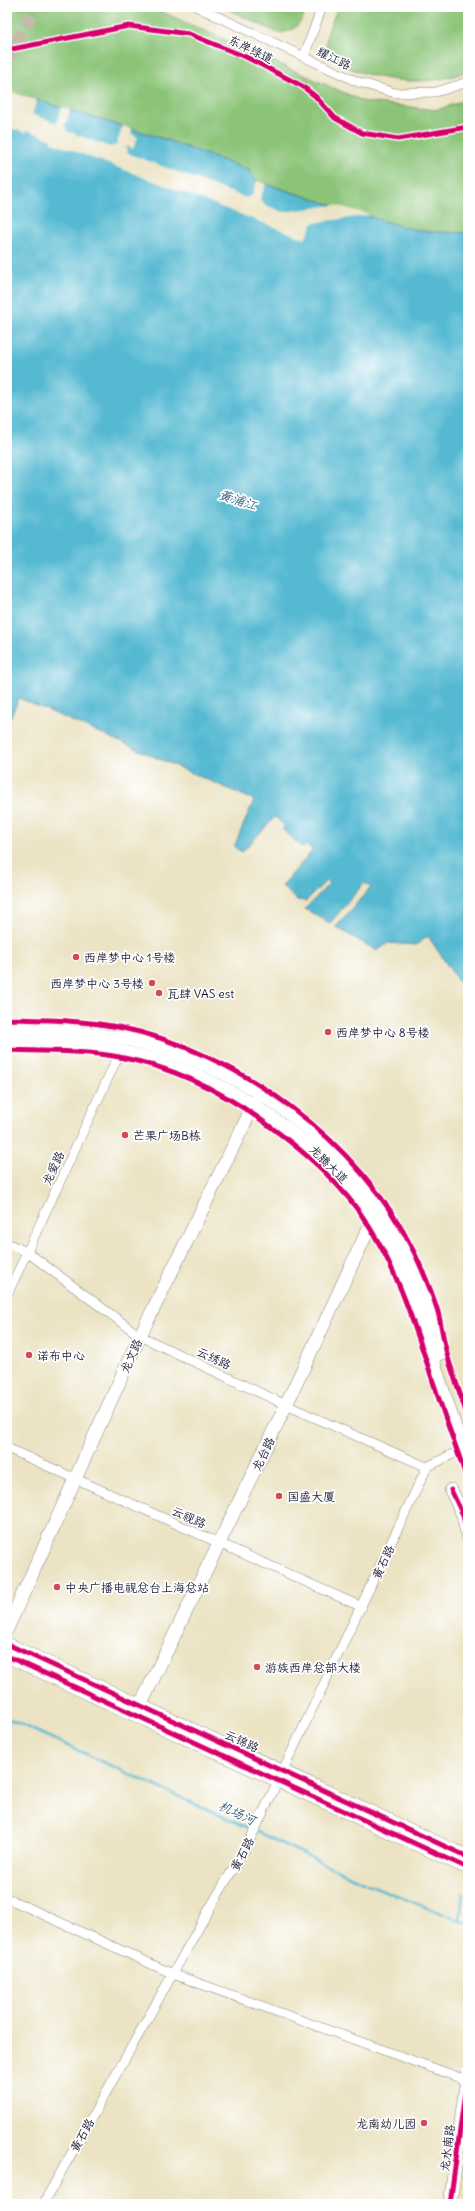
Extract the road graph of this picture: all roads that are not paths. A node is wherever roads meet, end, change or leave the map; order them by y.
1 (197, 7) edge
2 (322, 7) edge
3 (304, 56) junction
4 (468, 82) edge
5 (7, 1028) edge
6 (7, 1040) edge
7 (120, 1052) junction
8 (258, 1095) junction
9 (378, 1209) junction
10 (7, 1243) edge
11 (27, 1252) junction
12 (7, 1295) edge
13 (140, 1336) junction
14 (286, 1405) junction
15 (466, 1445) edge
16 (7, 1448) edge
17 (468, 1465) edge
18 (427, 1467) junction
19 (75, 1479) junction
20 (451, 1490) dead end
21 (468, 1538) edge
22 (219, 1543) junction
23 (362, 1607) junction
24 (7, 1629) edge
25 (7, 1644) edge
26 (7, 1656) edge
27 (140, 1706) junction
28 (281, 1776) junction
29 (468, 1857) edge
30 (468, 1868) edge
31 (7, 1898) edge
32 (173, 1974) junction
33 (467, 2075) edge
34 (43, 2204) edge
35 (450, 2204) edge

1 - 3 street, 耀江路
2 - 3 street
3 - 4 street, 耀江路
5 - 8 main road, 龙腾大道
6 - 7 main road, 龙腾大道
7 - 8 main road, 龙腾大道
7 - 11 street, 龙爱路
8 - 9 main road, 龙腾大道
8 - 13 main road, 龙文路
9 - 14 main road, 龙台路
9 - 15 main road, 龙腾大道
10 - 11 street, 云绣路
11 - 12 street, 龙爱路
11 - 13 street, 云绣路
13 - 14 street, 云绣路
13 - 19 main road, 龙文路
14 - 18 street, 云绣路
14 - 22 main road, 龙台路
15 - 17 main road, 龙腾大道
15 - 18 street
16 - 19 street, 云视路
18 - 23 street, 黄石路
19 - 22 street, 云视路
19 - 24 main road, 龙文路
20 - 21 main road
22 - 23 street, 云视路
22 - 27 main road, 龙台路
23 - 28 street, 黄石路
25 - 27 main road, 云锦路
26 - 28 main road, 云锦路
27 - 28 main road, 云锦路
28 - 29 main road, 云锦路
28 - 30 main road, 云锦路
28 - 32 street, 黄石路
31 - 32 street
32 - 33 street
32 - 34 street, 黄石路
33 - 35 main road, 龙水南路

